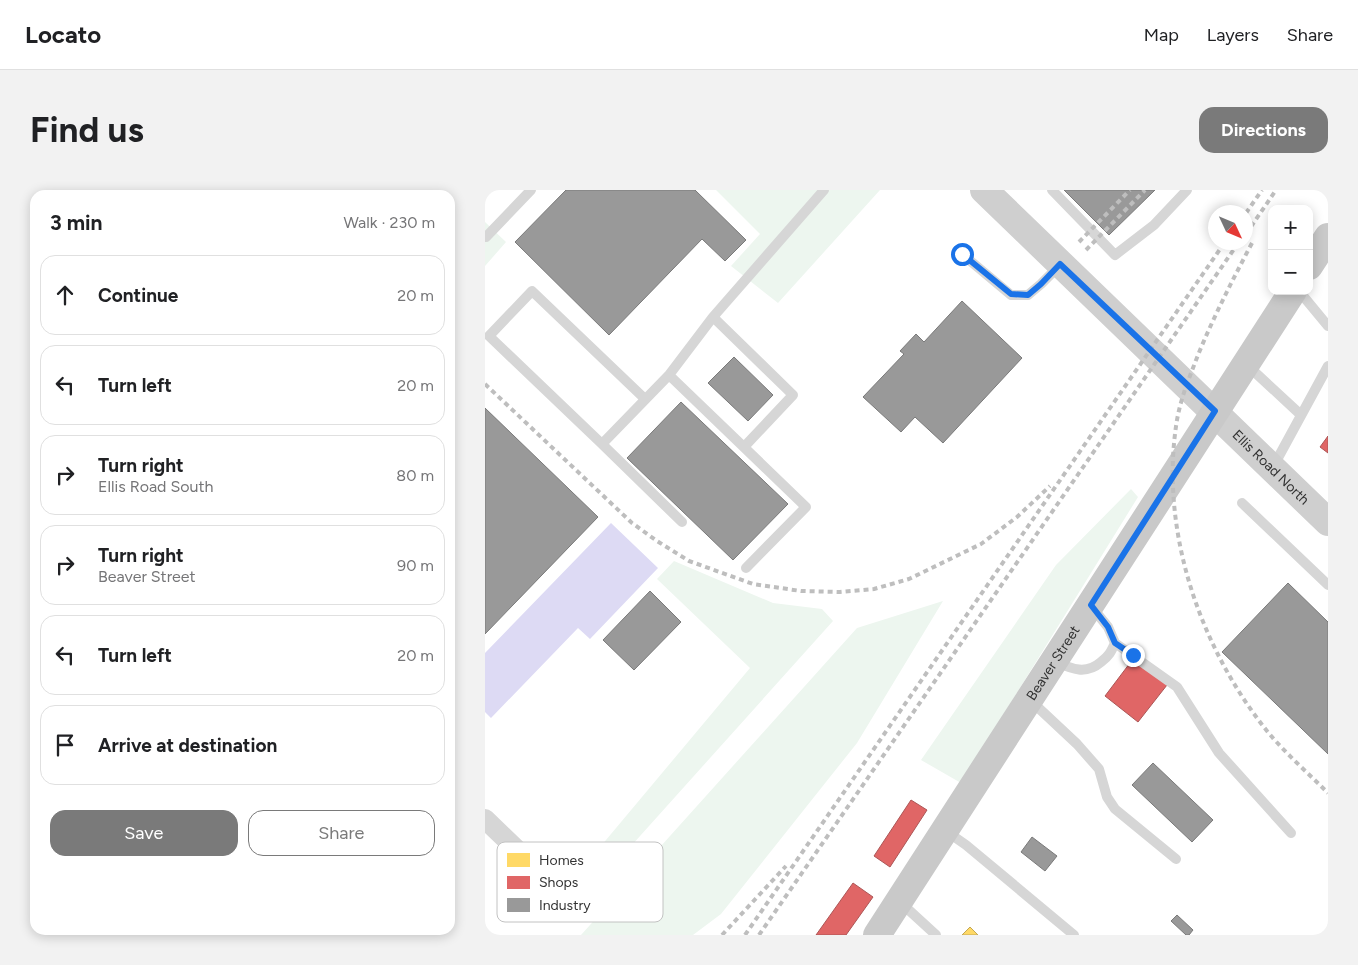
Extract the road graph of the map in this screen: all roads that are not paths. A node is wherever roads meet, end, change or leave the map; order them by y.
1 (531, 190) edge
2 (824, 190) edge
3 (984, 190) edge
4 (1052, 190) edge
5 (1187, 190) edge
6 (486, 237) edge
7 (1328, 237) edge
8 (962, 254) dead end
9 (1313, 260) edge
10 (1060, 264) junction
11 (1290, 295) edge
12 (1302, 295) edge
13 (713, 317) junction
14 (1328, 326) edge
15 (1245, 364) junction
16 (1328, 366) edge
17 (669, 375) junction
18 (645, 399) junction
19 (1215, 411) junction
20 (1301, 415) junction
21 (603, 444) junction
22 (744, 447) junction
23 (1273, 468) junction
24 (1242, 503) dead end
25 (682, 522) dead end
26 (1328, 522) edge
27 (747, 568) dead end
28 (1328, 585) edge
29 (1091, 605) junction
30 (1115, 643) junction
31 (1054, 662) junction
32 (1030, 700) junction
33 (485, 819) edge
34 (945, 830) junction
35 (1291, 832) dead end
36 (509, 842) edge
37 (1176, 859) dead end
38 (899, 901) junction
39 (877, 935) edge
40 (936, 935) edge
41 (1074, 935) edge

1 - 6 lane
2 - 13 lane
3 - 10 street, Ellis Road North
4 - 5 lane
7 - 9 main road
8 - 10 lane
10 - 19 street, Ellis Road North
11 - 15 main road, Beaver Street
12 - 14 lane
13 - 17 lane
13 - 22 lane
15 - 19 main road, Beaver Street
15 - 20 lane
16 - 20 lane
17 - 18 lane
17 - 22 lane
18 - 21 lane
18 - 21 lane
19 - 23 street, Ellis Road North
19 - 29 main road, Beaver Street
20 - 23 lane
21 - 25 lane
22 - 27 lane
23 - 26 street, Ellis Road North
24 - 28 lane
29 - 30 lane
29 - 31 main road, Beaver Street
30 - 31 lane
30 - 35 lane
31 - 32 main road, Beaver Street
32 - 34 main road, Beaver Street
32 - 37 lane
33 - 36 street
34 - 38 main road, Beaver Street
34 - 41 lane
38 - 39 main road, Beaver Street
38 - 40 lane

